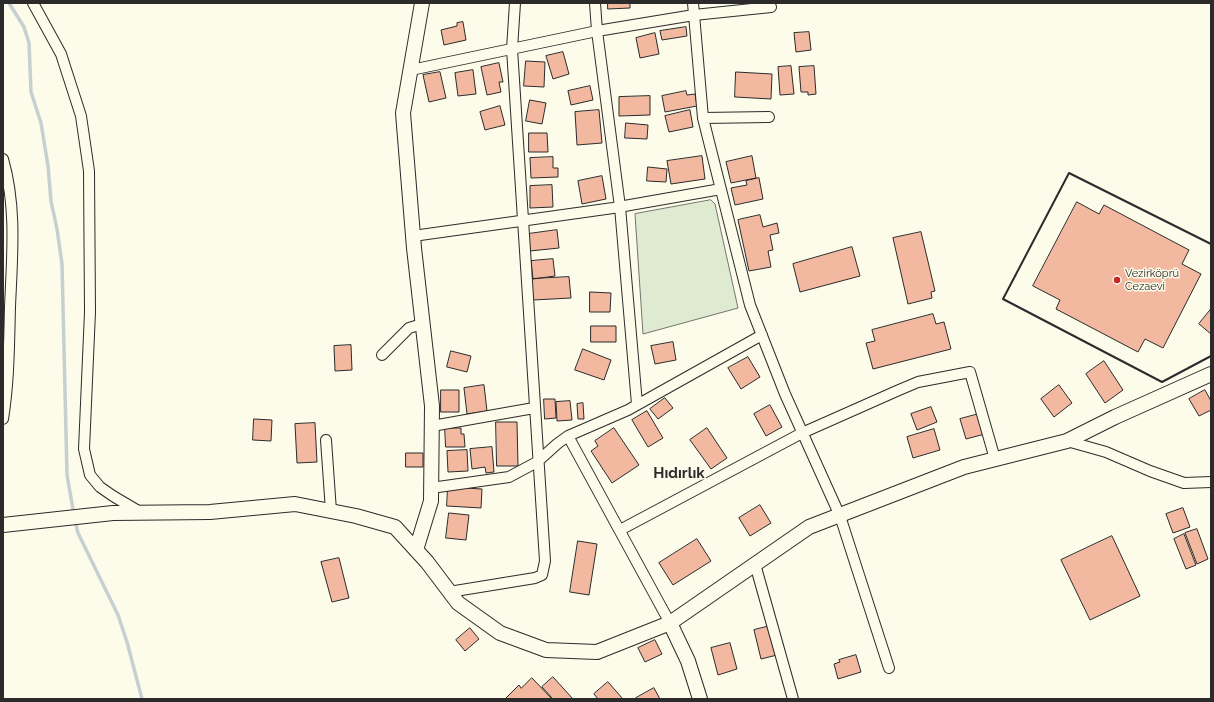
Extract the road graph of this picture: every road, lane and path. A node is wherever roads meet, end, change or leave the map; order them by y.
1 (33, 3) edge
2 (422, 3) edge
3 (515, 3) edge
4 (595, 3) edge
5 (693, 3) edge
6 (771, 7) dead end
7 (694, 15) junction
8 (597, 32) junction
9 (512, 49) junction
10 (411, 70) junction
11 (769, 117) dead end
12 (703, 118) junction
13 (3, 159) edge
14 (721, 189) junction
15 (620, 207) junction
16 (523, 221) junction
17 (413, 236) junction
18 (422, 324) junction
19 (6, 329) edge
20 (762, 335) junction
21 (382, 355) dead end
22 (1211, 374) edge
23 (637, 404) junction
24 (534, 408) junction
25 (3, 419) edge
26 (432, 426) junction
27 (802, 433) junction
28 (568, 436) junction
29 (326, 440) dead end
30 (1067, 441) junction
31 (995, 459) junction
32 (537, 462) junction
33 (1211, 482) edge
34 (431, 488) junction
35 (331, 511) junction
36 (141, 513) junction
37 (840, 516) junction
38 (3, 525) edge
39 (620, 530) junction
40 (416, 550) junction
41 (755, 564) junction
42 (449, 592) junction
43 (670, 623) junction
44 (889, 668) dead end
45 (700, 699) edge
46 (793, 699) edge

1 - 36 street
2 - 10 street
3 - 9 street
4 - 8 street
5 - 7 street
6 - 7 street
7 - 8 street
7 - 12 street
8 - 9 street
8 - 15 street
9 - 10 street
9 - 16 street
10 - 17 street
11 - 12 street
12 - 14 street
13 - 19 street
14 - 15 street
14 - 20 street
15 - 16 street
15 - 23 street
16 - 17 street
16 - 24 street
17 - 18 street
18 - 21 street
18 - 26 street
19 - 25 street
20 - 23 street
20 - 27 street
22 - 30 street
23 - 28 street
24 - 26 street
24 - 32 street
26 - 34 street
27 - 31 street
27 - 37 street
27 - 39 street
28 - 32 street
28 - 39 street
29 - 35 street
30 - 31 street
30 - 33 street
31 - 37 street
32 - 34 street
32 - 42 street
34 - 40 street
35 - 36 street
35 - 40 street
36 - 38 street
37 - 41 street
37 - 44 street
39 - 43 street
40 - 42 street
41 - 43 street
41 - 46 street
42 - 43 street
43 - 45 street

